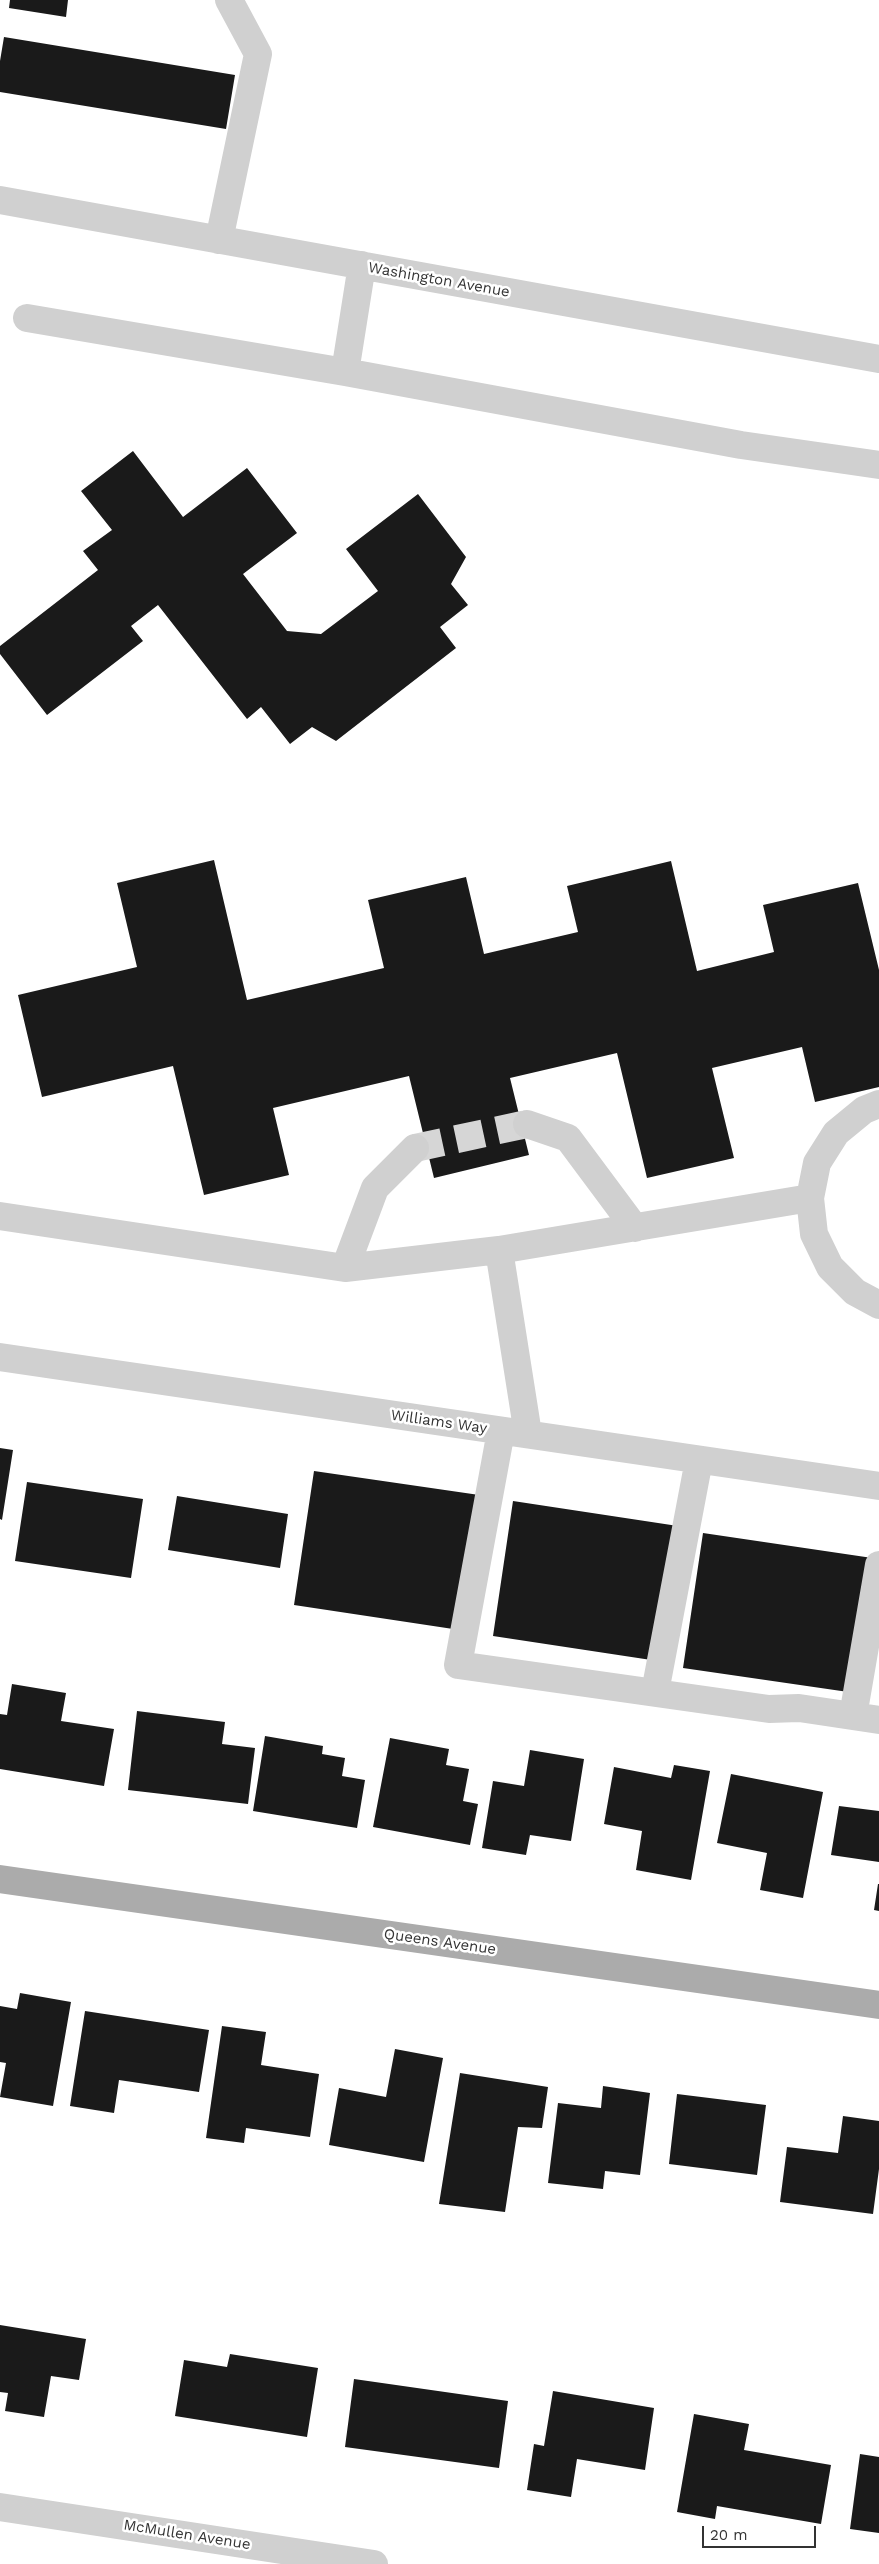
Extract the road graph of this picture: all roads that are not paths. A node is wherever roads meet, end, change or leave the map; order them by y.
1 (229, 0) edge
2 (0, 200) edge
3 (219, 240) junction
4 (362, 265) junction
5 (27, 318) dead end
6 (879, 359) edge
7 (345, 372) junction
8 (879, 465) edge
9 (879, 1104) edge
10 (527, 1124) tunnel mouth
11 (415, 1148) tunnel mouth
12 (810, 1198) junction
13 (0, 1216) edge
14 (635, 1228) junction
15 (500, 1250) junction
16 (344, 1268) junction
17 (879, 1305) edge
18 (0, 1356) edge
19 (501, 1431) junction
20 (528, 1434) junction
21 (699, 1460) junction
22 (879, 1486) edge
23 (879, 1565) edge
24 (655, 1692) junction
25 (866, 1718) edge
26 (0, 1879) edge
27 (879, 2005) edge
28 (0, 2507) edge
29 (374, 2564) edge

1 - 3 street
2 - 3 street, Washington Avenue
3 - 4 street, Washington Avenue
4 - 6 street, Washington Avenue
4 - 7 street
5 - 7 street
7 - 8 street
9 - 12 street
10 - 14 street
11 - 16 street
12 - 14 street
12 - 17 street
13 - 16 street
14 - 15 street
15 - 16 street
15 - 20 street
18 - 19 street, Williams Way
19 - 20 street, Williams Way
19 - 24 street
20 - 21 street, Williams Way
21 - 22 street, Williams Way
21 - 24 street
23 - 25 street
24 - 25 street
26 - 27 main road, Queens Avenue
28 - 29 street, McMullen Avenue

